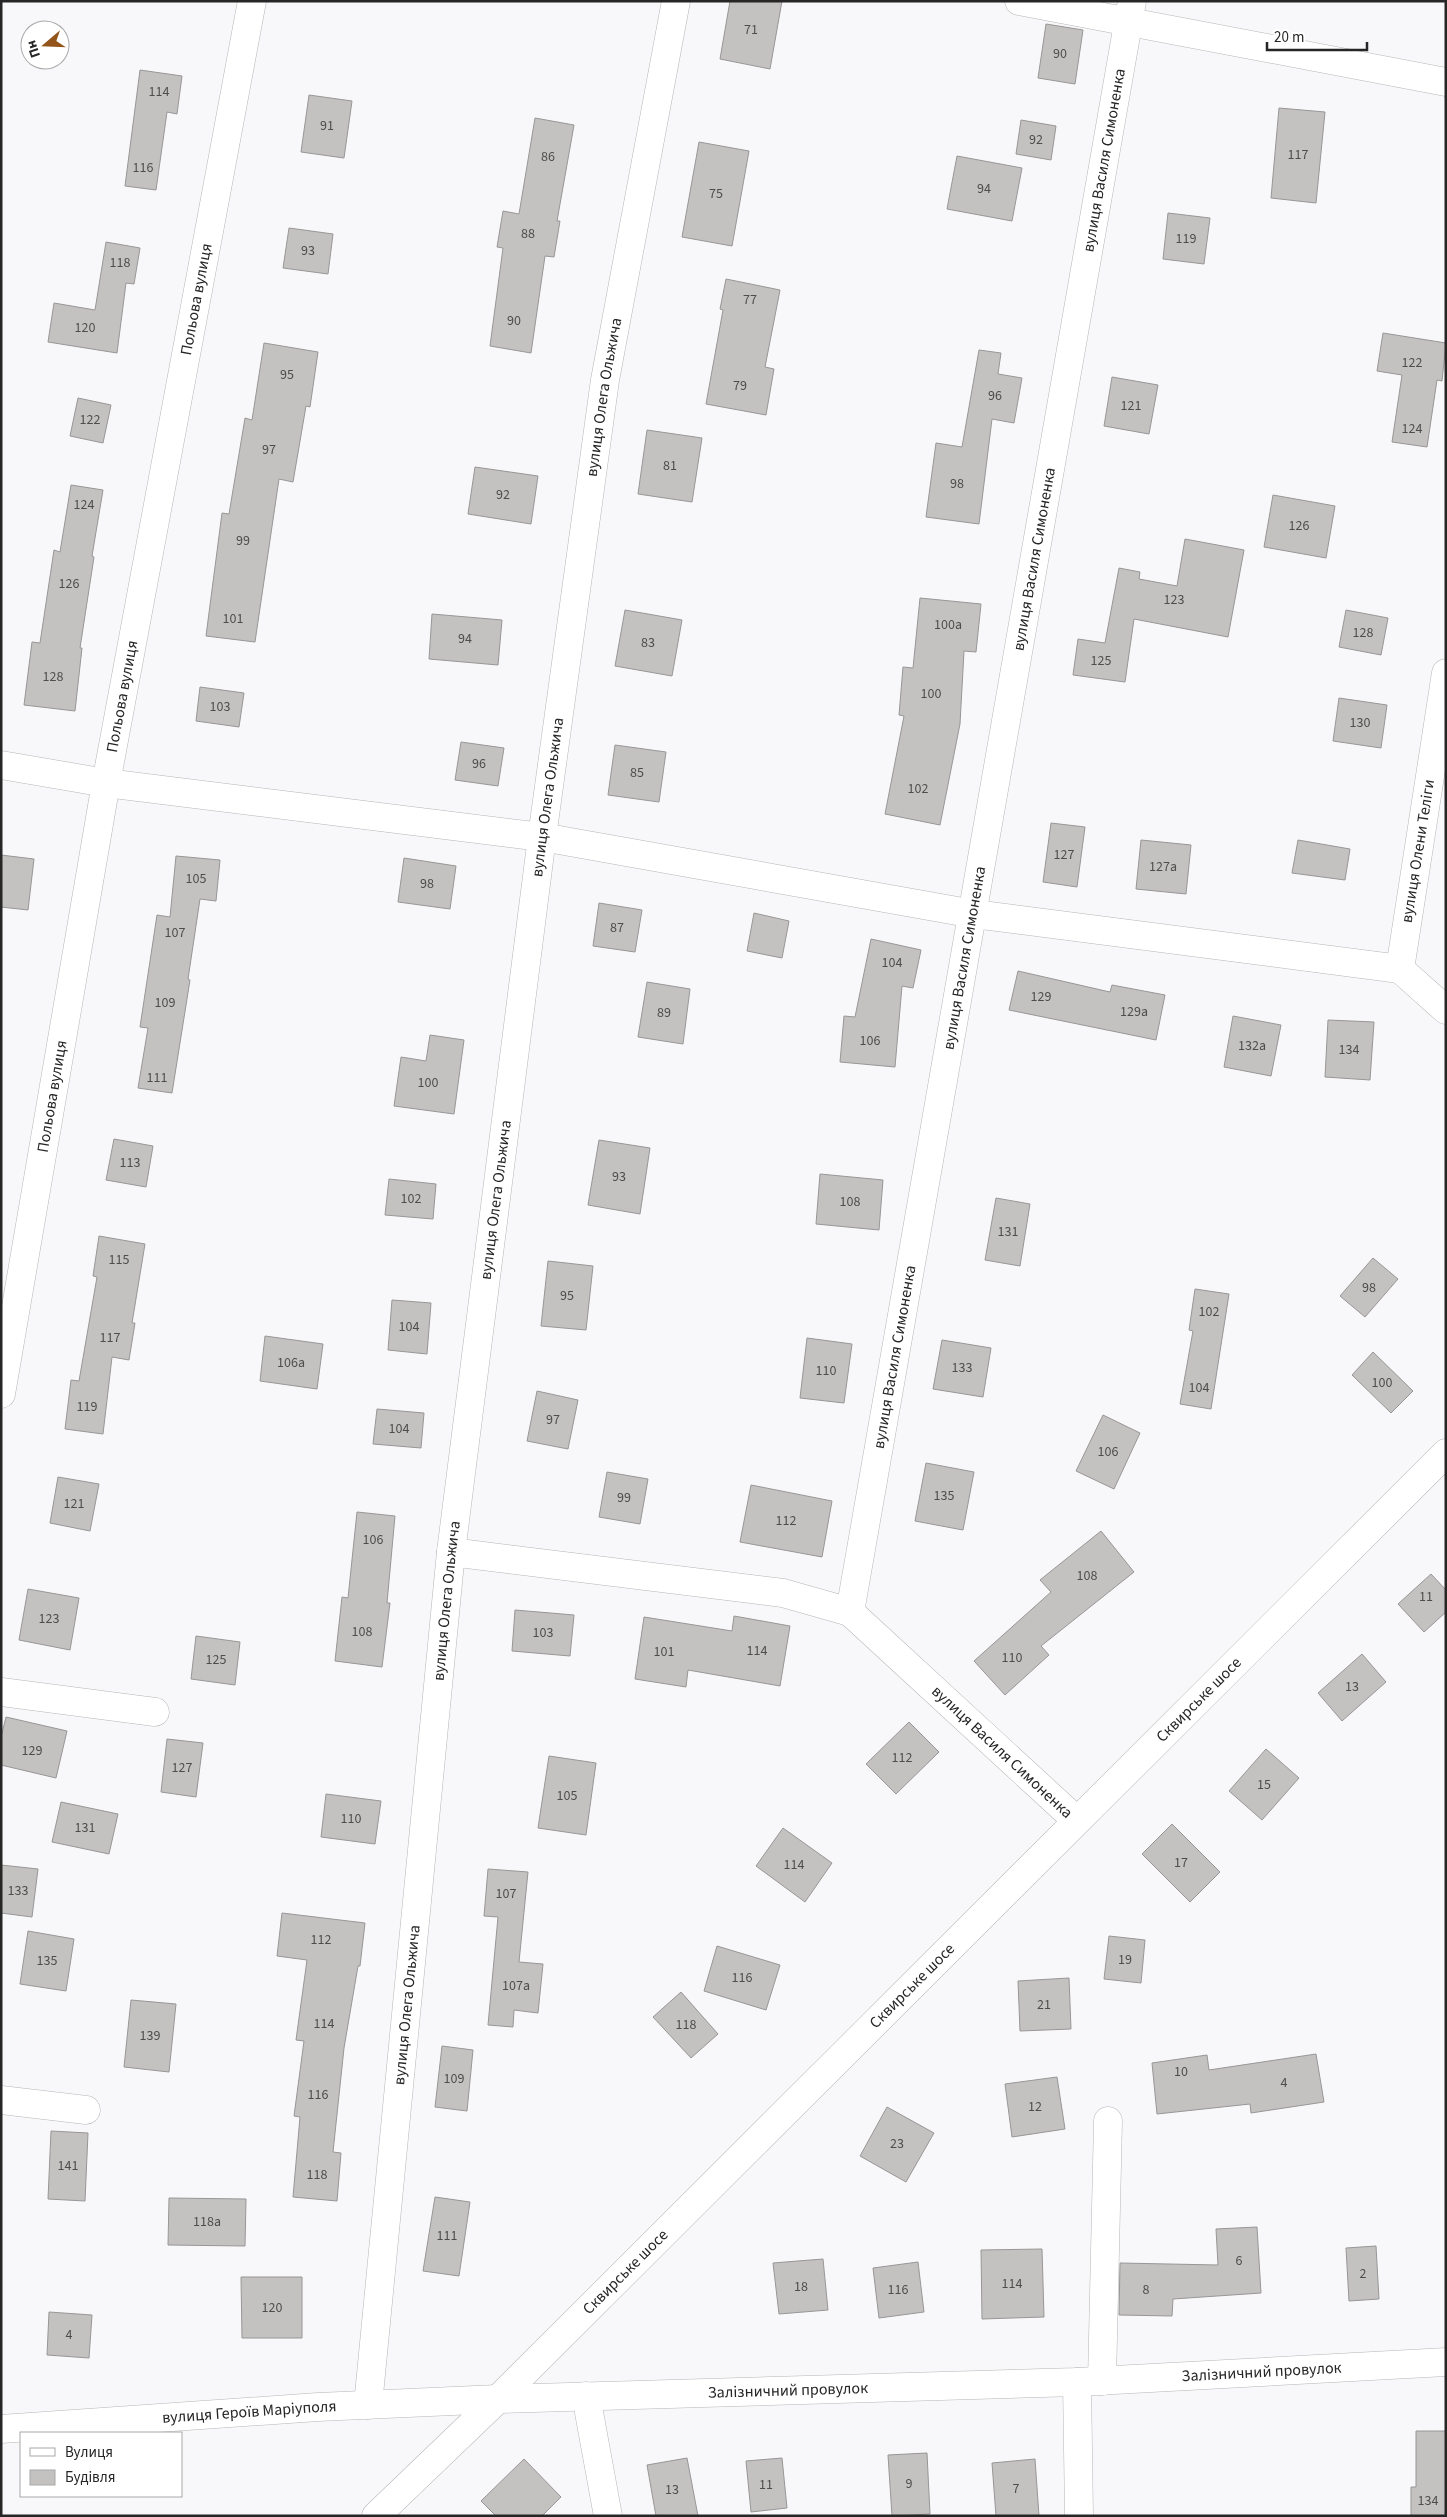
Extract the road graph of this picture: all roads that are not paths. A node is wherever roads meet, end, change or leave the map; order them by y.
1 (252, 1) edge
2 (676, 1) edge
3 (1019, 1) edge
4 (1130, 11) edge
5 (1446, 82) edge
6 (1446, 674) edge
7 (1, 765) edge
8 (106, 783) junction
9 (542, 837) junction
10 (974, 914) junction
11 (1400, 969) junction
12 (1446, 1010) edge
13 (1, 1394) edge
14 (1446, 1453) edge
15 (451, 1552) junction
16 (850, 1612) junction
17 (1, 1692) edge
18 (155, 1712) dead end
19 (1076, 1820) junction
20 (1, 2100) edge
21 (86, 2110) dead end
22 (1108, 2121) dead end
23 (1446, 2362) edge
24 (1089, 2382) junction
25 (586, 2396) junction
26 (498, 2399) junction
27 (368, 2405) junction
28 (1, 2429) edge
29 (376, 2516) edge
30 (608, 2516) edge
31 (1079, 2516) edge

1 - 8 street, Польова вулиця
2 - 9 street, вулиця Олега Ольжича
3 - 4 street
4 - 5 street
4 - 10 street, вулиця Василя Симоненка
6 - 11 street, вулиця Олени Теліги
7 - 8 street
8 - 9 street
8 - 13 street, Польова вулиця
9 - 10 street
9 - 15 street, вулиця Олега Ольжича
10 - 11 street
10 - 16 street, вулиця Василя Симоненка
11 - 12 street
14 - 19 street, Сквирське шосе
15 - 16 street
15 - 27 street, вулиця Олега Ольжича
16 - 19 street, вулиця Василя Симоненка
17 - 18 street
19 - 26 street, Сквирське шосе
20 - 21 street
22 - 24 street
23 - 24 street, Залізничний провулок
24 - 25 street, Залізничний провулок
24 - 31 street
25 - 26 street, Залізничний провулок
25 - 30 street
26 - 27 street, вулиця Героїв Маріуполя
26 - 29 street, Сквирське шосе
27 - 28 street, вулиця Героїв Маріуполя

